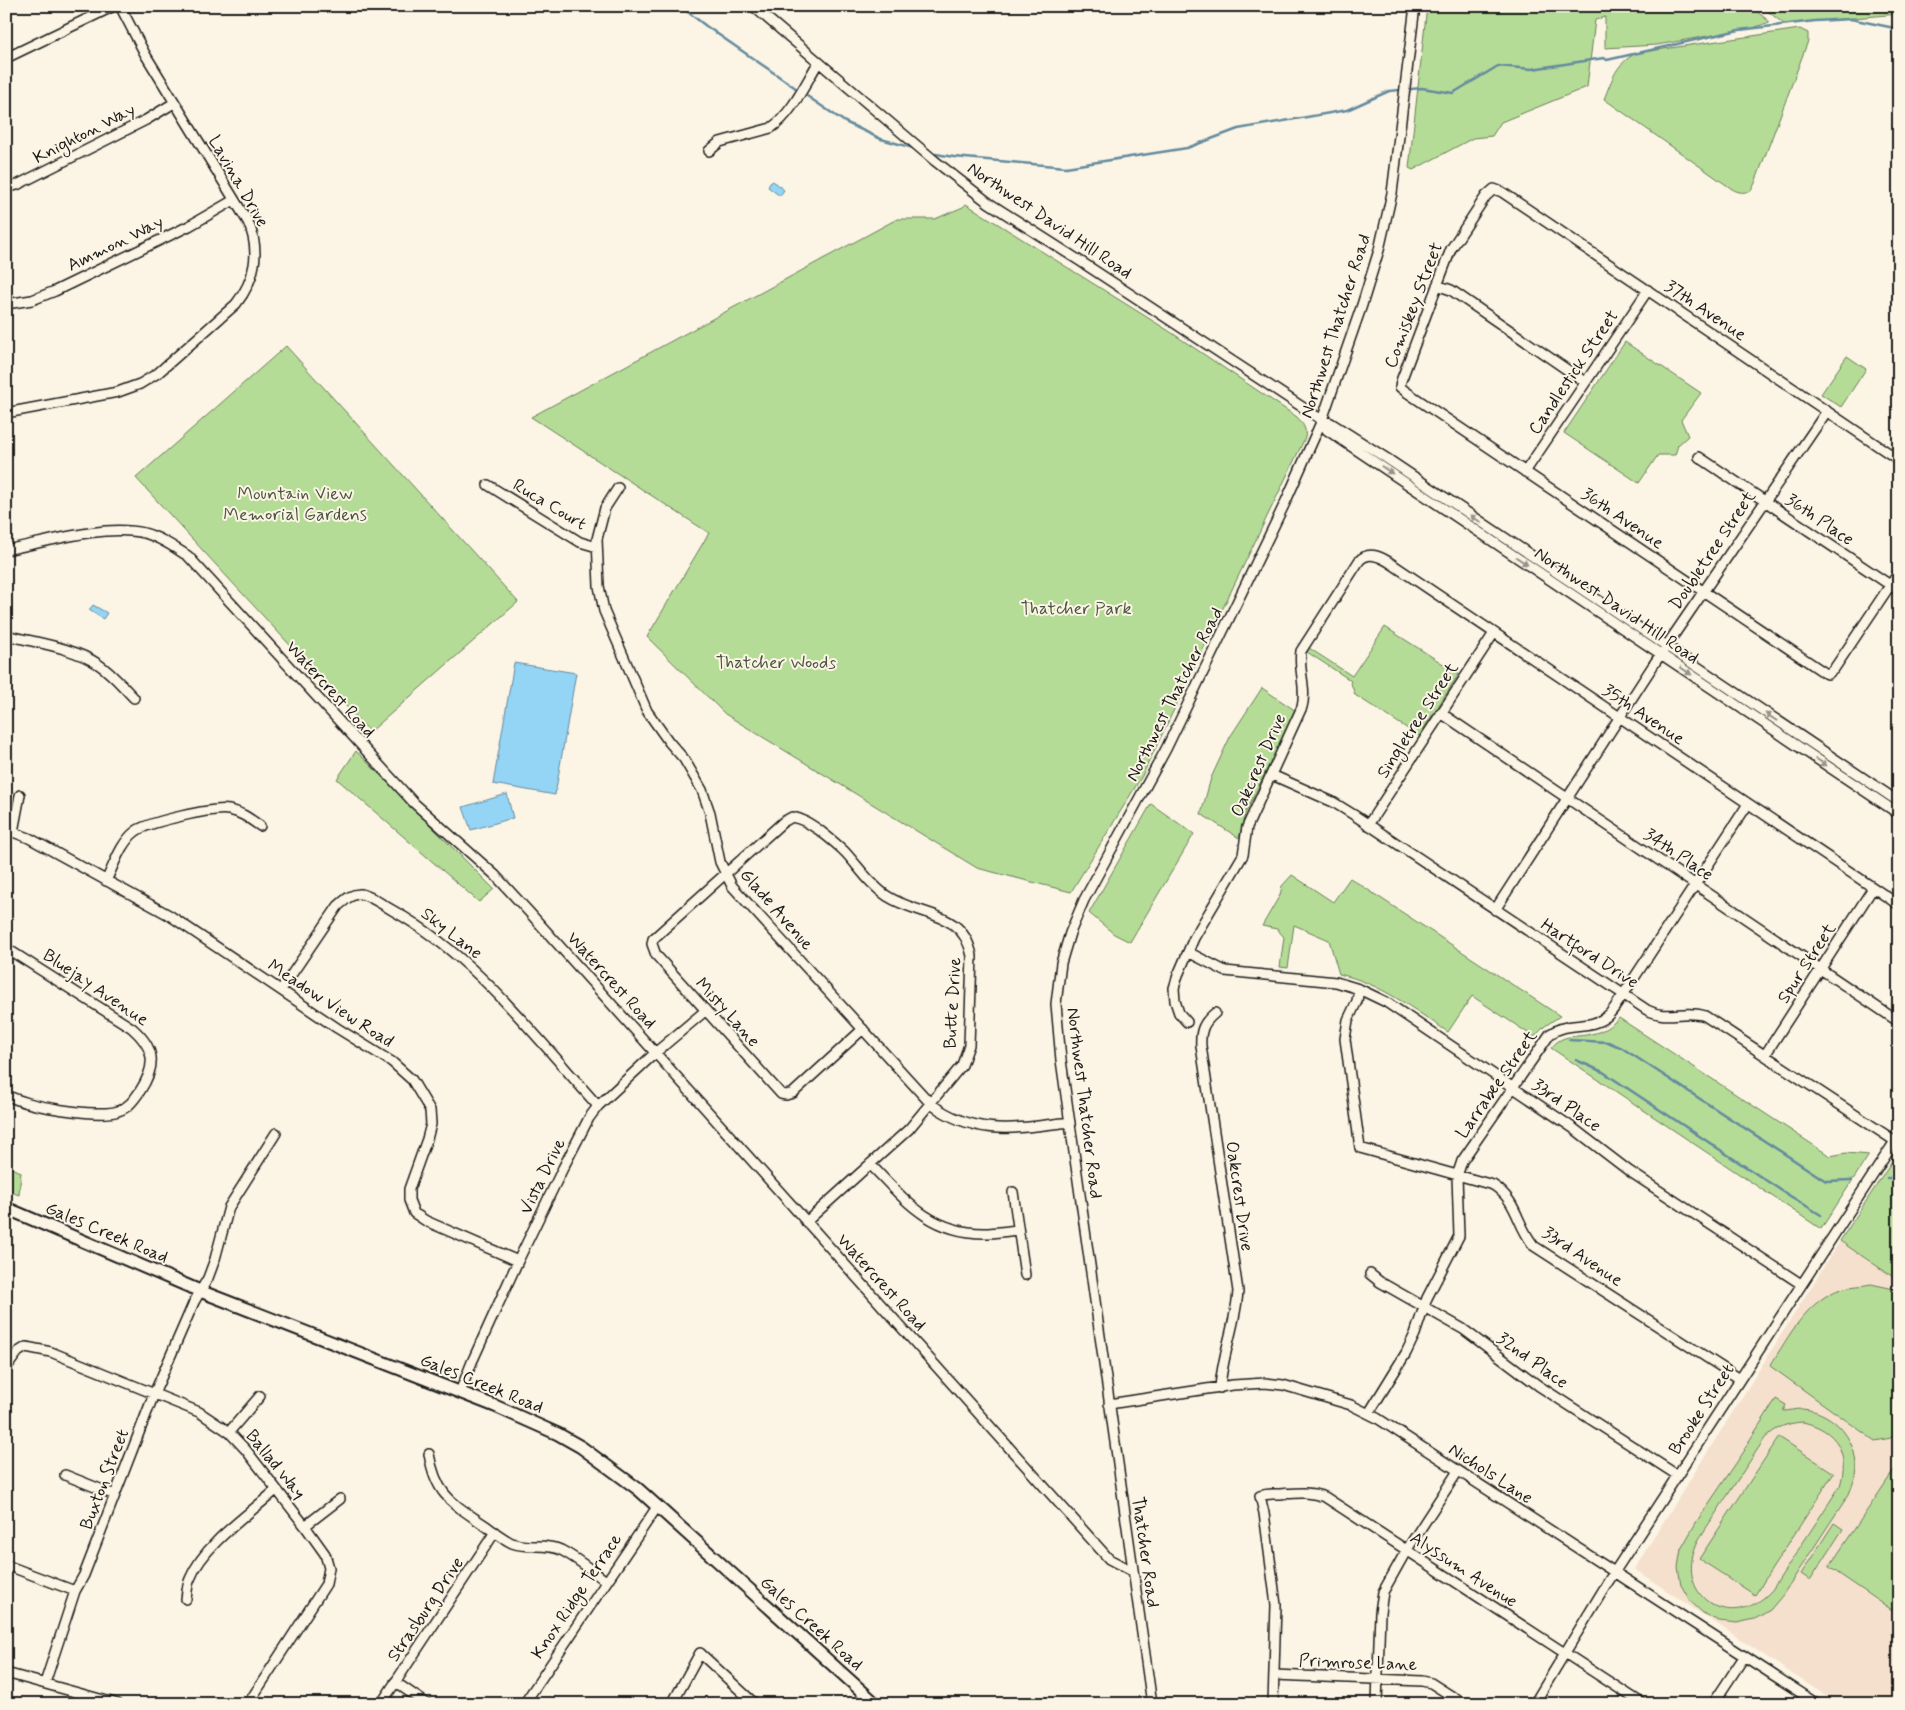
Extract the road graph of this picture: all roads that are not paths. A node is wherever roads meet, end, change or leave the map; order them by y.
1 (114, 6) edge
2 (120, 6) edge
3 (753, 6) edge
4 (1415, 6) edge
5 (6, 58) edge
6 (818, 63) junction
7 (174, 103) junction
8 (709, 152) dead end
9 (6, 188) edge
10 (1494, 189) joint
11 (234, 200) junction
12 (1437, 285) junction
13 (1648, 290) junction
14 (6, 304) edge
15 (1585, 382) junction
16 (1400, 387) joint
17 (1827, 411) junction
18 (6, 414) edge
19 (1322, 420) junction
20 (1699, 457) dead end
21 (1899, 460) edge
22 (1525, 472) junction
23 (488, 485) dead end
24 (618, 488) dead end
25 (1764, 501) junction
26 (597, 547) junction
27 (6, 550) edge
28 (1370, 555) joint
29 (1899, 572) edge
30 (1890, 585) junction
31 (1899, 591) edge
32 (1703, 592) junction
33 (1494, 633) junction
34 (6, 635) edge
35 (1667, 646) junction
36 (1661, 654) junction
37 (134, 698) dead end
38 (1441, 713) junction
39 (1620, 717) junction
40 (1272, 775) junction
41 (20, 795) dead end
42 (1567, 798) junction
43 (1899, 802) edge
44 (1748, 804) junction
45 (1899, 814) edge
46 (1368, 825) junction
47 (260, 826) dead end
48 (10, 832) edge
49 (724, 874) junction
50 (106, 880) junction
51 (1695, 884) junction
52 (1874, 888) junction
53 (1899, 905) edge
54 (1495, 910) junction
55 (6, 948) edge
56 (1188, 952) junction
57 (1821, 969) junction
58 (1359, 989) junction
59 (282, 990) junction
60 (1623, 995) junction
61 (705, 1011) junction
62 (1215, 1013) dead end
63 (1187, 1022) dead end
64 (1899, 1022) edge
65 (863, 1029) junction
66 (655, 1053) junction
67 (1764, 1055) junction
68 (1512, 1087) junction
69 (6, 1094) edge
70 (932, 1104) junction
71 (598, 1106) junction
72 (1070, 1122) junction
73 (276, 1133) dead end
74 (1897, 1138) edge
75 (870, 1164) junction
76 (1457, 1176) junction
77 (1013, 1192) dead end
78 (6, 1208) edge
79 (806, 1222) junction
80 (1018, 1230) junction
81 (518, 1261) junction
82 (1370, 1274) dead end
83 (1025, 1275) dead end
84 (1802, 1284) junction
85 (200, 1291) junction
86 (1424, 1306) junction
87 (6, 1368) edge
88 (1740, 1379) junction
89 (1220, 1388) junction
90 (460, 1392) junction
91 (154, 1394) junction
92 (260, 1396) dead end
93 (1109, 1404) junction
94 (1369, 1413) junction
95 (229, 1432) junction
96 (429, 1454) dead end
97 (1458, 1471) junction
98 (65, 1475) dead end
99 (1677, 1475) junction
100 (276, 1490) junction
101 (115, 1495) junction
102 (340, 1499) dead end
103 (657, 1507) junction
104 (306, 1526) junction
105 (496, 1532) junction
106 (1406, 1551) junction
107 (6, 1565) edge
108 (1132, 1570) junction
109 (1614, 1572) junction
110 (606, 1581) junction
111 (75, 1591) junction
112 (186, 1598) dead end
113 (1565, 1654) junction
114 (1744, 1656) junction
115 (6, 1673) edge
116 (1274, 1676) junction
117 (1378, 1679) junction
118 (395, 1682) junction
119 (45, 1683) junction
120 (118, 1704) edge
121 (248, 1704) edge
122 (381, 1704) edge
123 (427, 1704) edge
124 (524, 1704) edge
125 (672, 1704) edge
126 (755, 1704) edge
127 (876, 1704) edge
128 (1152, 1704) edge
129 (1273, 1704) edge
130 (1377, 1704) edge
131 (1464, 1704) edge
132 (1534, 1704) edge
133 (1643, 1704) edge
134 (1713, 1704) edge
135 (1818, 1704) edge

1 - 5 street
2 - 7 street, Lavina Drive
3 - 6 street, Northwest David Hill Road
4 - 19 street, Northwest Thatcher Road
6 - 8 street
6 - 19 street, Northwest David Hill Road
7 - 9 street, Knighton Way
7 - 11 street, Lavina Drive
10 - 12 street, Comiskey Street
10 - 13 street, 37th Avenue
11 - 14 street, Ammon Way
11 - 18 street, Lavina Drive
12 - 15 street
12 - 16 street, Comiskey Street
13 - 15 street, Candlestick Street
13 - 17 street, 37th Avenue
15 - 22 street, Candlestick Street
16 - 22 street, 36th Avenue
17 - 21 street, 37th Avenue
17 - 25 street, Doubletree Street
35 -> 19 street, Northwest David Hill Road
19 -> 36 street, Northwest David Hill Road
19 - 72 street, Northwest Thatcher Road
20 - 25 street, 36th Place
22 - 32 street, 36th Avenue
23 - 26 street, Ruca Court
24 - 26 street, Glade Avenue
25 - 30 street, 36th Place
25 - 32 street, Doubletree Street
26 - 49 street, Glade Avenue
27 - 66 street, Watercrest Road
28 - 33 street, 35th Avenue
28 - 40 street, Oakcrest Drive
29 - 30 street
30 - 31 street, 36th Place
30 - 32 street, 36th Avenue
32 - 35 street, Doubletree Street
33 - 38 street, Singletree Street
33 - 39 street, 35th Avenue
34 - 37 street
35 - 36 street, Doubletree Street
43 -> 35 street, Northwest David Hill Road
36 - 39 street, Doubletree Street
36 -> 45 street, Northwest David Hill Road
38 - 42 street, 34th Place
38 - 46 street, Singletree Street
39 - 42 street, Doubletree Street
39 - 44 street, 35th Avenue
40 - 46 street, Hartford Drive
40 - 56 street, Oakcrest Drive
41 - 48 street
42 - 51 street, 34th Place
42 - 54 street, Doubletree Street
44 - 51 street, Larrabee Street
44 - 52 street, 35th Avenue
46 - 54 street, Hartford Drive
47 - 50 street
48 - 50 street, Meadow View Road
49 - 61 street, Misty Lane
49 - 65 street, Glade Avenue
49 - 70 street, Butte Drive
50 - 59 street, Meadow View Road
51 - 57 street, 34th Place
51 - 60 street, Larrabee Street
52 - 53 street, 35th Avenue
52 - 57 street, Spur Street
54 - 60 street, Hartford Drive
55 - 69 street, Bluejay Avenue
56 - 58 street, 33rd Place
56 - 63 street, Oakcrest Drive
57 - 64 street, 34th Place
57 - 67 street, Spur Street
58 - 68 street, 33rd Place
58 - 76 street, 33rd Avenue
59 - 71 street, Sky Lane
59 - 81 street, Meadow View Road
60 - 67 street, Hartford Drive
60 - 68 street, Larrabee Street
61 - 65 street, Misty Lane
61 - 66 street, Vista Drive
62 - 89 street, Oakcrest Drive
65 - 70 street, Glade Avenue
66 - 71 street, Vista Drive
66 - 79 street, Watercrest Road
67 - 74 street, Hartford Drive
68 - 76 street, Larrabee Street
68 - 84 street, 33rd Place
70 - 72 street, Glade Avenue
70 - 75 street, Butte Drive
71 - 81 street, Vista Drive
72 - 93 street, Northwest Thatcher Road
73 - 85 street, Buxton Street
74 - 84 street, Brooke Street
75 - 79 street, Butte Drive
75 - 80 street
76 - 86 street, Larrabee Street
76 - 88 street, 33rd Avenue
77 - 80 street
78 - 85 main road, Gales Creek Road
79 - 108 street, Watercrest Road
80 - 83 street
81 - 90 street, Vista Drive
82 - 86 street, 32nd Place
84 - 88 street, Brooke Street
85 - 90 main road, Gales Creek Road
85 - 91 street, Buxton Street
86 - 94 street, Larrabee Street
86 - 99 street, 32nd Place
87 - 91 street, Ballad Way
88 - 99 street, Brooke Street
89 - 93 street, Nichols Lane
89 - 94 street, Nichols Lane
90 - 103 main road, Gales Creek Road
91 - 95 street, Ballad Way
91 - 101 street, Buxton Street
92 - 95 street
93 - 108 street, Thatcher Road
94 - 97 street, Nichols Lane
95 - 100 street, Ballad Way
96 - 105 street
97 - 106 street
97 - 109 street, Nichols Lane
98 - 101 street
99 - 109 street, Brooke Street
100 - 104 street, Ballad Way
100 - 112 street
101 - 111 street, Buxton Street
102 - 104 street
103 - 110 street, Knox Ridge Terrace
103 - 127 main road, Gales Creek Road
104 - 121 street, Ballad Way
105 - 110 street
105 - 118 street, Strasburg Drive
106 - 113 street, Alyssum Avenue
106 - 116 street, Alyssum Avenue
106 - 117 street
107 - 111 street
108 - 128 street, Thatcher Road
109 - 113 street, Brooke Street
109 - 114 street, Nichols Lane
110 - 124 street, Knox Ridge Terrace
111 - 119 street, Buxton Street
113 - 132 street, Brooke Street
113 - 133 street, Alyssum Avenue
114 - 134 street
114 - 135 street, Nichols Lane
115 - 119 street
116 - 117 street, Primrose Lane
116 - 129 street
117 - 130 street
117 - 131 street, Primrose Lane
118 - 122 street, Strasburg Drive
118 - 123 street
119 - 120 street
125 - 126 street

